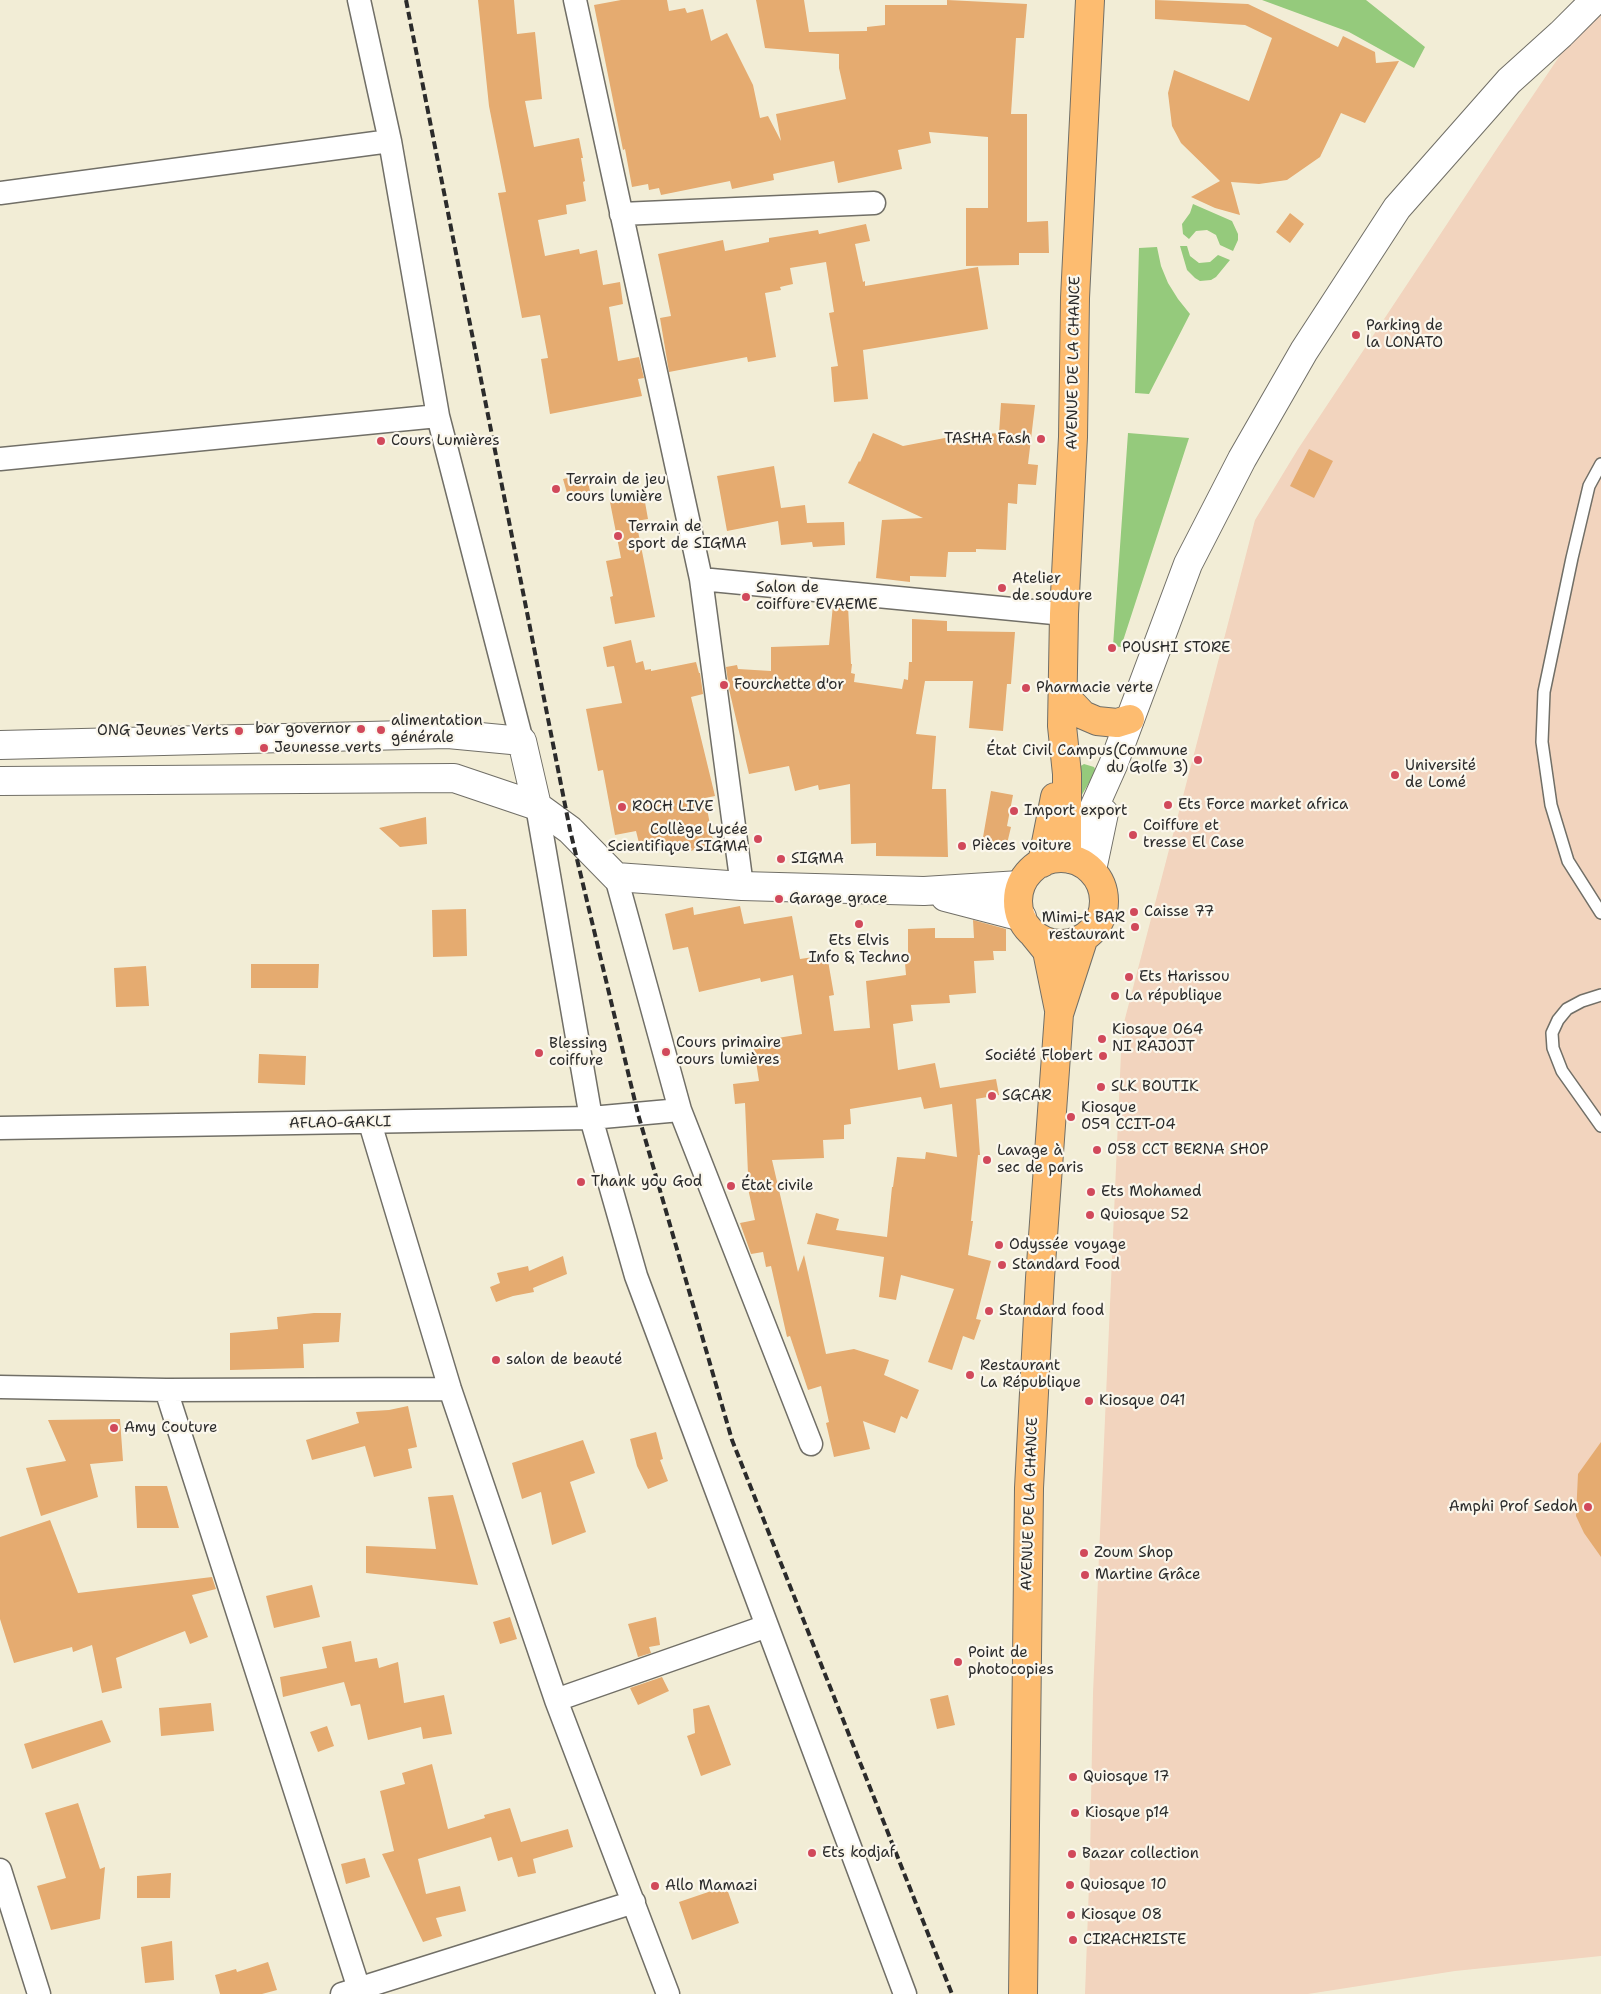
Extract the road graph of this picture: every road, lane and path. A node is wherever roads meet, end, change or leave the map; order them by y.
1 (359, 0) edge
2 (575, 0) edge
3 (1090, 0) edge
4 (1595, 0) edge
5 (390, 141) junction
6 (0, 193) edge
7 (874, 204) dead end
8 (621, 214) junction
9 (438, 416) junction
10 (0, 459) edge
11 (1601, 464) edge
12 (701, 579) junction
13 (1064, 614) junction
14 (1063, 694) junction
15 (1130, 719) junction
16 (522, 741) junction
17 (0, 745) edge
18 (0, 781) edge
19 (537, 806) junction
20 (1068, 863) junction
21 (616, 877) junction
22 (1020, 885) junction
23 (742, 886) junction
24 (924, 891) junction
25 (1601, 913) edge
26 (1028, 926) junction
27 (1083, 940) junction
28 (1601, 995) edge
29 (1059, 1014) junction
30 (680, 1110) junction
31 (591, 1118) junction
32 (370, 1123) junction
33 (1601, 1126) edge
34 (0, 1128) edge
35 (0, 1387) edge
36 (450, 1389) junction
37 (166, 1390) junction
38 (810, 1444) dead end
39 (767, 1626) junction
40 (556, 1700) junction
41 (0, 1870) edge
42 (634, 1902) junction
43 (351, 1992) edge
44 (39, 1994) edge
45 (668, 1994) edge
46 (905, 1994) edge
47 (1023, 1994) edge

1 - 5 street
2 - 8 street
3 - 13 main road, AVENUE DE LA CHANCE
4 - 15 street
5 - 6 street
5 - 9 street
7 - 8 street
8 - 12 street
9 - 10 street
9 - 16 street
11 - 25 lane
12 - 13 street
12 - 23 street
13 - 14 main road, AVENUE DE LA CHANCE
14 - 15 main road
14 - 20 main road, AVENUE DE LA CHANCE
15 - 20 street
16 - 17 street
16 - 19 street
18 - 19 street
19 - 21 street
19 - 31 street
20 - 22 main road
20 - 27 main road
21 - 23 street
21 - 30 street
22 - 24 street
22 - 26 main road
23 - 24 street
24 - 26 street
26 - 27 main road
26 - 29 main road, AVENUE DE LA CHANCE
27 - 29 main road, AVENUE DE LA CHANCE
28 - 33 lane
29 - 47 main road, AVENUE DE LA CHANCE
30 - 31 street, AFLAO-GAKLI
30 - 38 street
31 - 32 street, AFLAO-GAKLI
31 - 39 street
32 - 34 street, AFLAO-GAKLI
32 - 36 street
35 - 37 street
36 - 37 street
36 - 40 street
37 - 43 street
39 - 40 street
39 - 46 street
40 - 42 street
41 - 44 street
42 - 43 street
42 - 45 street

